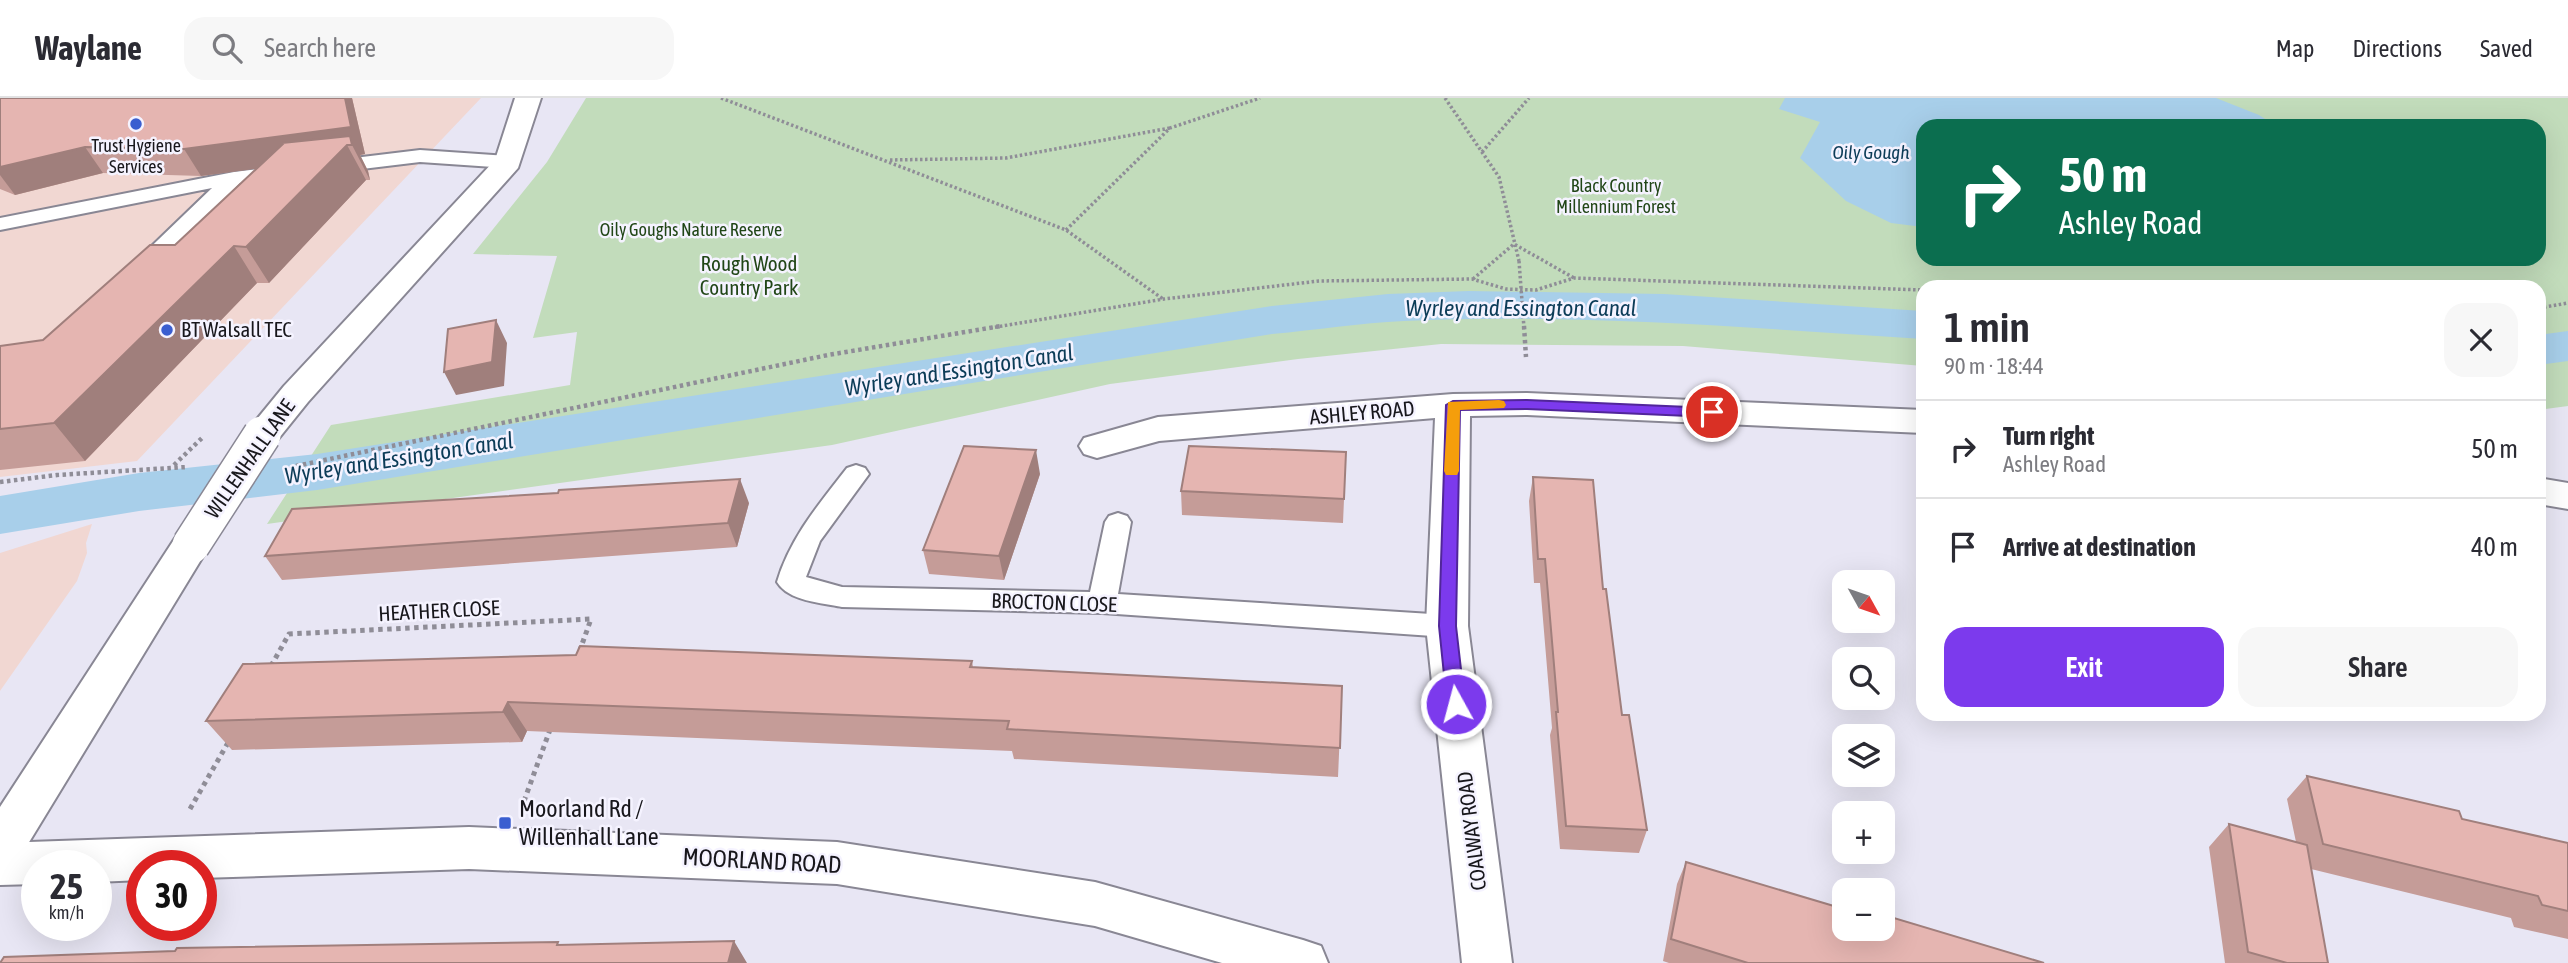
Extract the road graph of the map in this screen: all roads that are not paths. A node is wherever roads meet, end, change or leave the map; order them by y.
1 (528, 98) edge
2 (508, 162) junction
3 (234, 178) junction
4 (0, 224) edge
5 (127, 282) edge
6 (1453, 405) junction
7 (1916, 422) edge
8 (1097, 446) dead end
9 (856, 474) dead end
10 (2546, 492) edge
11 (2568, 496) edge
12 (1118, 522) dead end
13 (1102, 603) junction
14 (1447, 626) junction
15 (0, 847) edge
16 (0, 864) edge
17 (1303, 963) edge
18 (1487, 963) edge

1 - 2 street, WILLENHALL LANE
2 - 3 lane
2 - 15 street, WILLENHALL LANE, bridge
3 - 4 lane
3 - 5 lane
6 - 7 street, ASHLEY ROAD
6 - 8 street, ASHLEY ROAD
6 - 14 street, COALWAY ROAD
9 - 13 lane, BROCTON CLOSE
10 - 11 street
12 - 13 lane
13 - 14 lane, BROCTON CLOSE
14 - 18 street, COALWAY ROAD
16 - 17 street, MOORLAND ROAD

